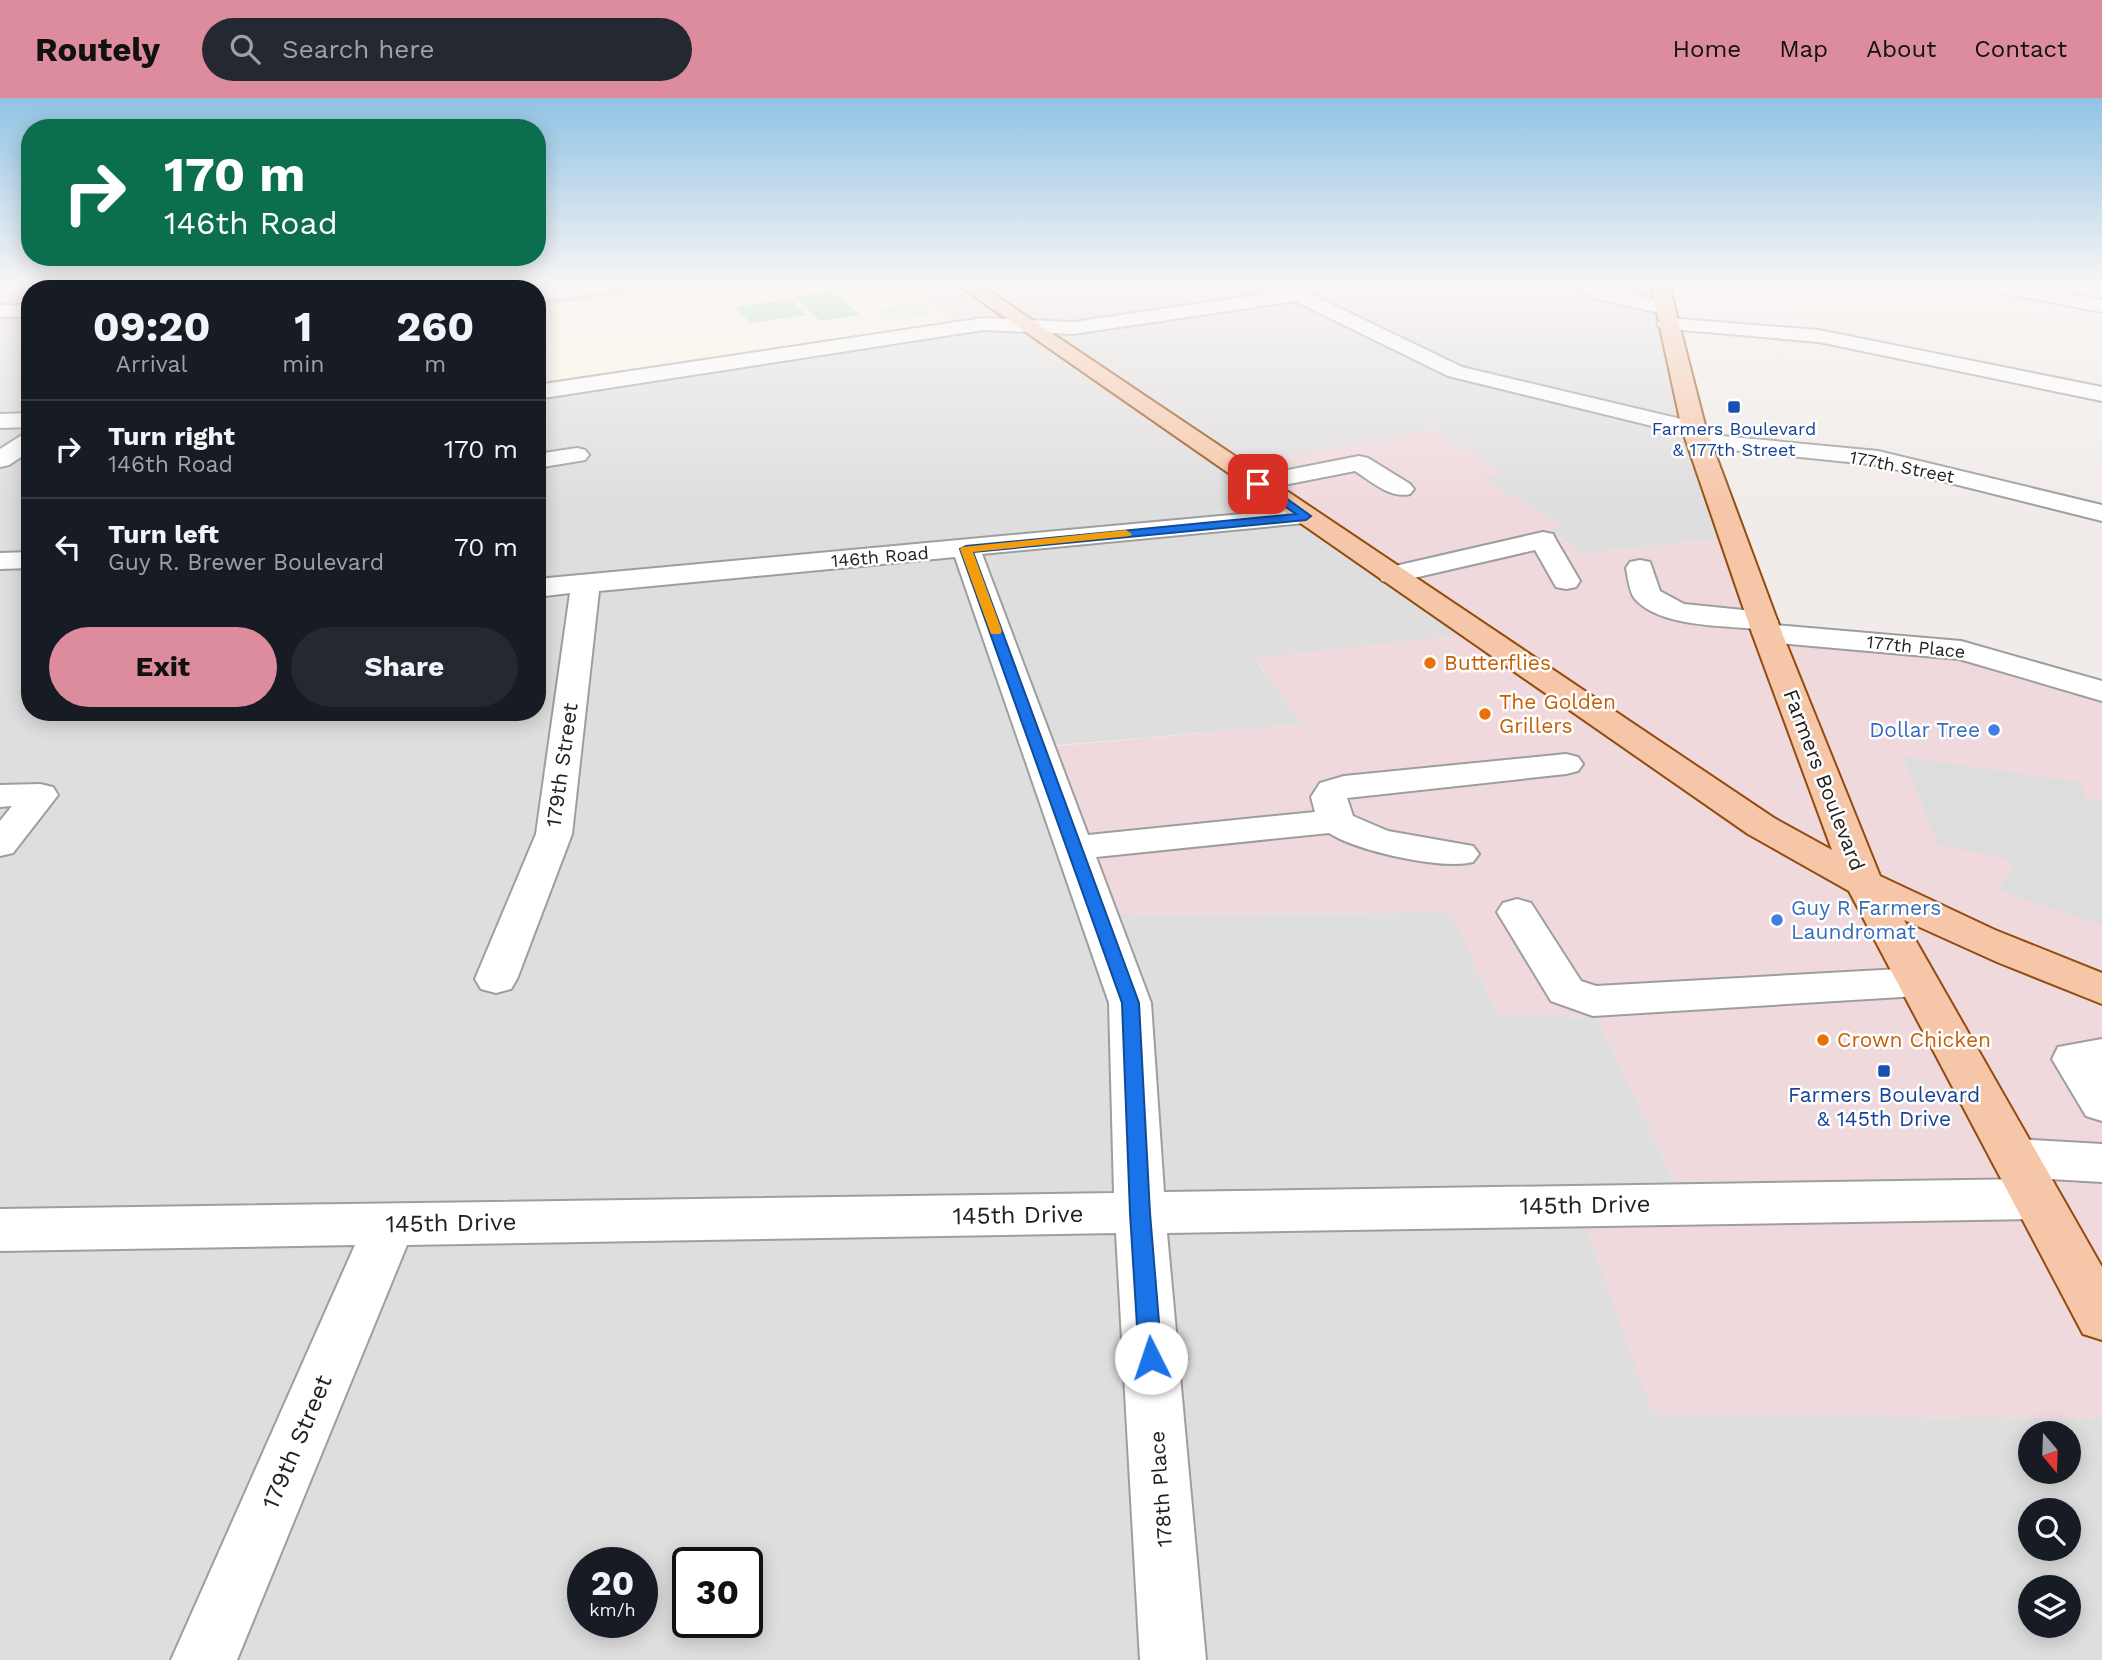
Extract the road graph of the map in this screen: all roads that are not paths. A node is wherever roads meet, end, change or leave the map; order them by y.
1 (761, 358) edge
2 (1074, 358) edge
3 (1426, 358) edge
4 (1677, 358) edge
5 (1926, 358) edge
6 (546, 391) edge
7 (2102, 394) edge
8 (21, 420) edge
9 (0, 421) edge
10 (1697, 435) junction
11 (21, 446) edge
12 (577, 455) dead end
13 (0, 460) edge
14 (546, 460) edge
15 (1258, 484) junction
16 (1401, 489) dead end
17 (2102, 513) edge
18 (1306, 516) junction
19 (966, 549) junction
20 (0, 561) edge
21 (21, 561) edge
22 (1640, 568) dead end
23 (1392, 575) junction
24 (1566, 581) dead end
25 (586, 583) junction
26 (546, 587) edge
27 (1765, 627) junction
28 (2102, 691) edge
29 (1566, 764) dead end
30 (0, 796) edge
31 (1336, 821) junction
32 (0, 845) edge
33 (1074, 848) junction
34 (1460, 854) dead end
35 (1864, 883) junction
36 (1517, 912) dead end
37 (496, 979) dead end
38 (1918, 982) junction
39 (2102, 989) edge
40 (2102, 1055) edge
41 (2102, 1104) edge
42 (2102, 1163) edge
43 (2026, 1178) junction
44 (1140, 1213) junction
45 (390, 1224) junction
46 (0, 1230) edge
47 (2097, 1298) edge
48 (204, 1660) edge
49 (1173, 1660) edge

1 - 6 street
2 - 15 main road
3 - 10 street, 177th Street
4 - 10 main road, Farmers Boulevard
5 - 7 street
8 - 9 street
10 - 17 street, 177th Street
10 - 27 main road, Farmers Boulevard
11 - 13 street
12 - 14 street
15 - 16 street
15 - 18 main road
18 - 19 street, 146th Road
18 - 23 main road
19 - 25 street, 146th Road
19 - 33 street, 178th Place
20 - 21 street
22 - 27 street, 177th Place
23 - 24 street
23 - 35 main road
25 - 26 street, 146th Road
25 - 37 street, 179th Street
27 - 28 street, 177th Place
27 - 35 main road, Farmers Boulevard
29 - 31 street
30 - 32 street
31 - 33 street
31 - 34 street
33 - 44 street, 178th Place
35 - 38 main road, Farmers Boulevard
35 - 39 main road
36 - 38 street
38 - 43 main road, Farmers Boulevard
40 - 41 street
42 - 43 street, 145th Drive
43 - 44 street, 145th Drive
43 - 47 main road, Farmers Boulevard
44 - 45 street, 145th Drive
44 - 49 street, 178th Place
45 - 46 street, 145th Drive
45 - 48 street, 179th Street

